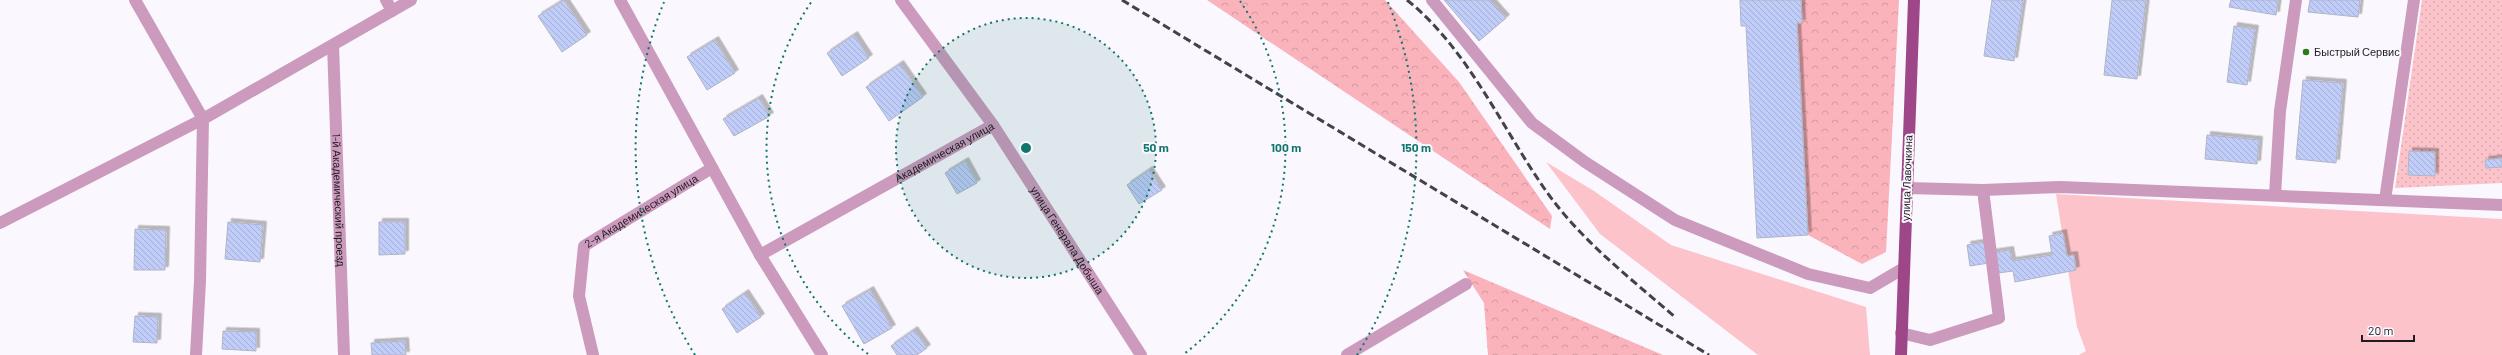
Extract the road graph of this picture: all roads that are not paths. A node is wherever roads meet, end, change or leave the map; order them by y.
1 (135, 0) edge
2 (386, 0) edge
3 (411, 0) edge
4 (620, 0) edge
5 (901, 0) edge
6 (1432, 0) edge
7 (1914, 0) edge
8 (2296, 0) edge
9 (2414, 0) edge
10 (392, 11) junction
11 (333, 45) junction
12 (203, 119) junction
13 (993, 125) junction
14 (712, 168) junction
15 (1907, 188) junction
16 (1983, 190) junction
17 (2275, 195) junction
18 (2385, 200) junction
19 (2502, 205) edge
20 (0, 223) edge
21 (760, 255) junction
22 (1904, 268) junction
23 (1466, 284) dead end
24 (1901, 333) junction
25 (196, 355) edge
26 (344, 355) edge
27 (593, 355) edge
28 (822, 355) edge
29 (1142, 355) edge
30 (1347, 355) edge
31 (1901, 355) edge

1 - 12 street
2 - 10 street
3 - 10 street
4 - 14 street
5 - 13 street, Академическая улица
6 - 22 street
7 - 15 main road, улица Лавочкина
8 - 17 street
9 - 18 street
10 - 11 street
11 - 12 street
11 - 26 street, 1-й Академический проезд
12 - 20 street
12 - 25 street
13 - 21 street, Академическая улица
13 - 29 street, улица Генерала Добыша
14 - 21 street
14 - 27 street, 2-я Академическая улица
15 - 16 street
15 - 22 main road, улица Лавочкина
16 - 17 street
16 - 24 street
17 - 18 street
18 - 19 street
21 - 28 street
22 - 24 main road, улица Лавочкина
23 - 30 street
24 - 31 main road, улица Лавочкина

